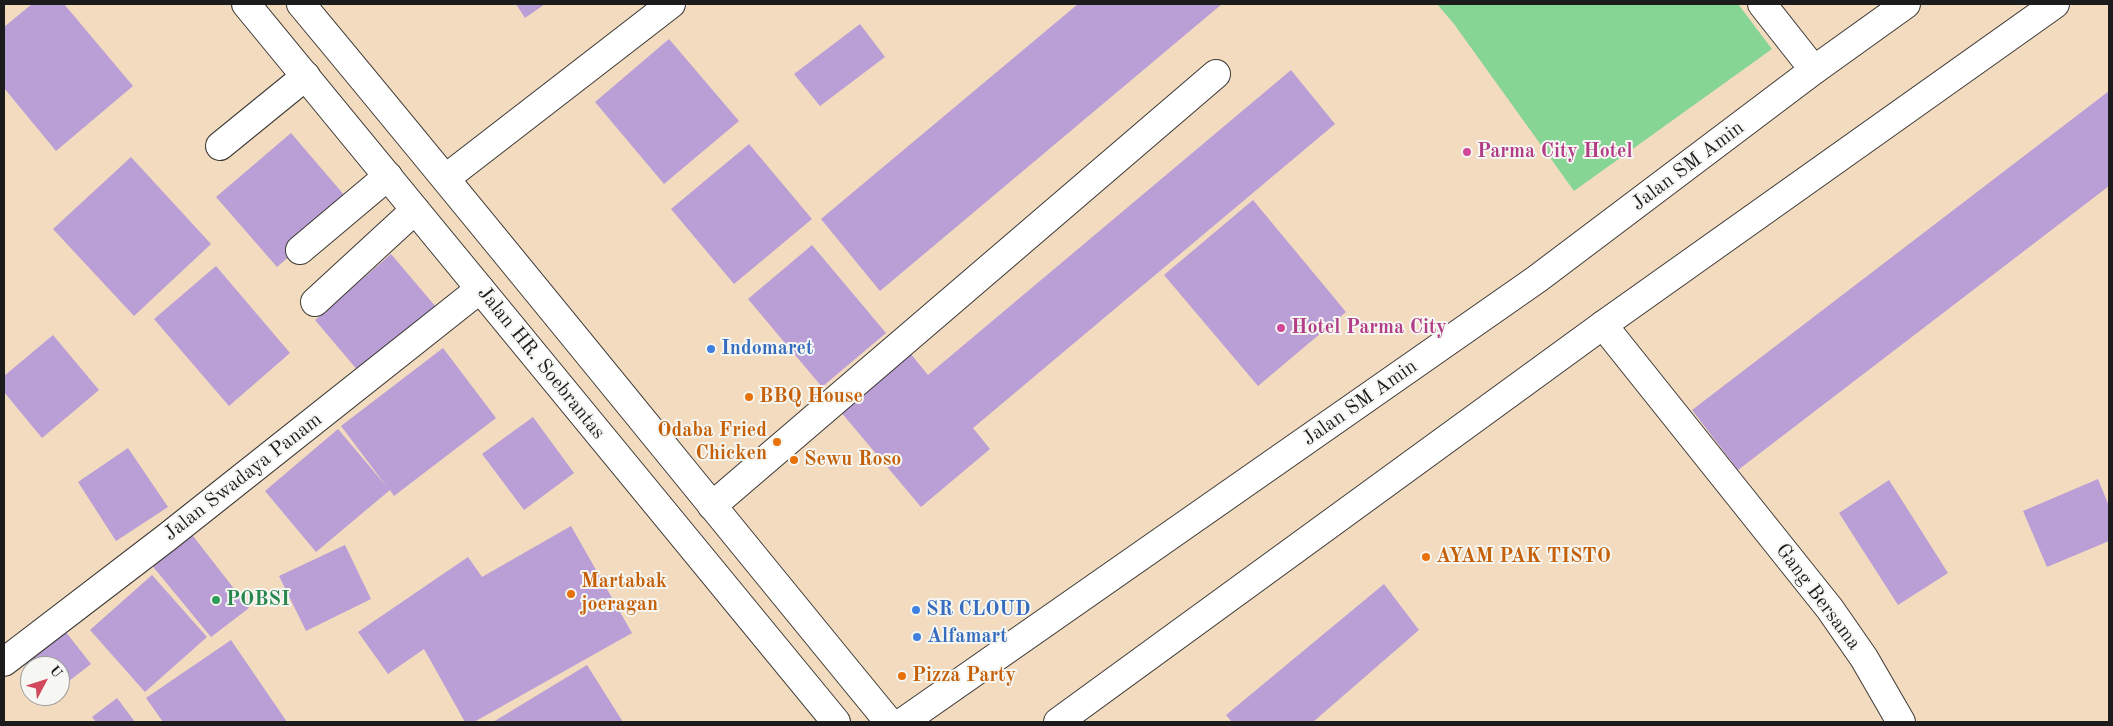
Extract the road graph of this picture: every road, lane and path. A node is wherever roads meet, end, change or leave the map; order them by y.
1 (246, 4) edge
2 (301, 4) edge
3 (671, 4) edge
4 (1762, 4) edge
5 (1906, 4) edge
6 (2055, 4) edge
7 (1814, 70) junction
8 (1216, 74) dead end
9 (306, 76) junction
10 (220, 146) dead end
11 (388, 176) junction
12 (446, 178) junction
13 (415, 210) junction
14 (300, 250) dead end
15 (480, 289) junction
16 (315, 302) dead end
17 (1604, 325) junction
18 (712, 506) junction
19 (4, 662) edge
20 (836, 722) edge
21 (889, 722) edge
22 (903, 722) edge
23 (1058, 722) edge
24 (1901, 722) edge

1 - 9 main road, Jalan HR. Soebrantas
2 - 12 main road
3 - 12 main road
4 - 7 main road
5 - 7 main road, Jalan SM Amin
6 - 17 main road
7 - 22 main road, Jalan SM Amin
8 - 18 main road
9 - 10 main road
9 - 11 main road, Jalan HR. Soebrantas
11 - 13 main road, Jalan HR. Soebrantas
11 - 14 main road
12 - 18 main road
13 - 15 main road, Jalan HR. Soebrantas
13 - 16 main road
15 - 19 main road, Jalan Swadaya Panam
15 - 20 main road, Jalan HR. Soebrantas
17 - 23 main road
17 - 24 main road, Gang Bersama
18 - 21 main road

